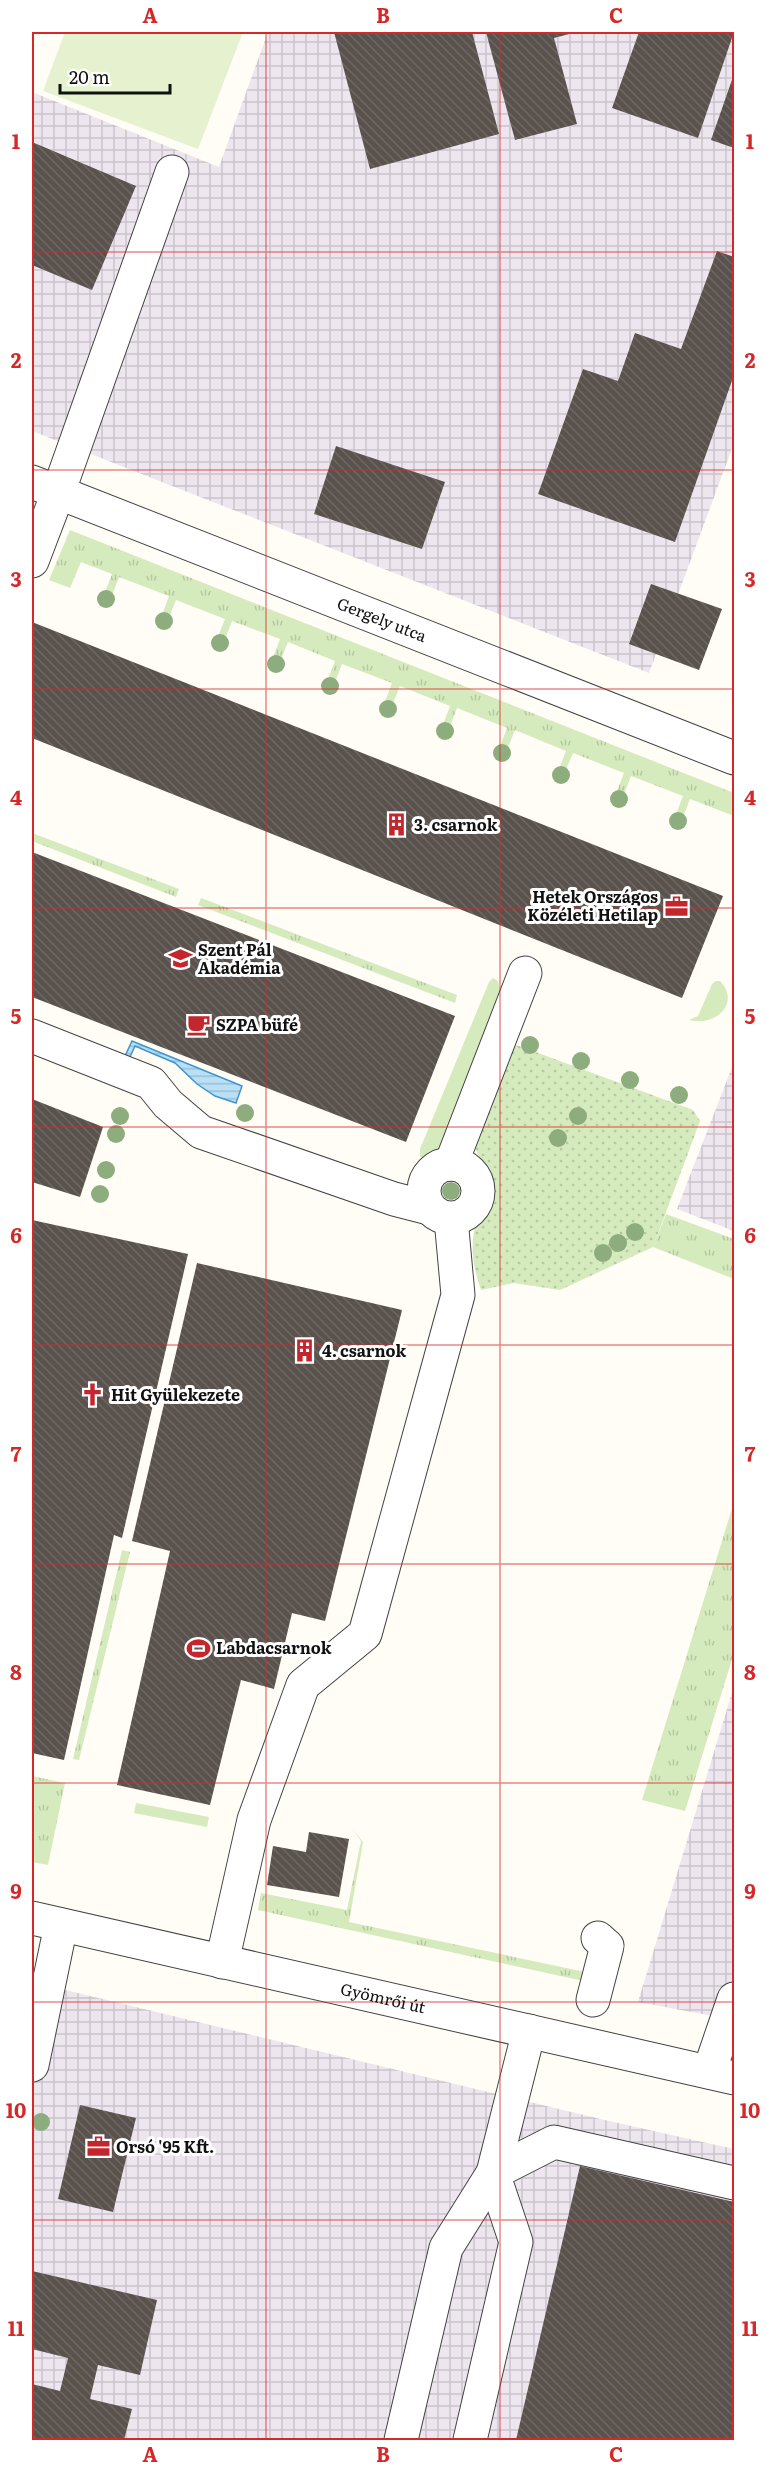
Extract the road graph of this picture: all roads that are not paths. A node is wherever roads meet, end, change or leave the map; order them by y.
1 (172, 172) dead end
2 (45, 488) edge
3 (32, 561) edge
4 (735, 758) edge
5 (525, 973) dead end
6 (32, 1036) edge
7 (451, 1164) junction
8 (440, 1213) junction
9 (46, 1922) edge
10 (598, 1938) dead end
11 (222, 1962) junction
12 (735, 1999) edge
13 (593, 2000) dead end
14 (529, 2031) junction
15 (32, 2065) edge
16 (722, 2075) edge
17 (493, 2172) junction
18 (735, 2183) edge
19 (401, 2440) edge
20 (470, 2440) edge

1 - 2 street
2 - 3 street
2 - 4 street, Gergely utca
5 - 7 street
6 - 8 street
7 - 8 street
7 - 8 street
8 - 11 street
9 - 11 street, Gyömrői út
9 - 15 street
10 - 13 street
11 - 14 street, Gyömrői út
12 - 16 street
14 - 16 street, Gyömrői út
14 - 17 street
17 - 18 street
17 - 19 street
17 - 20 street

